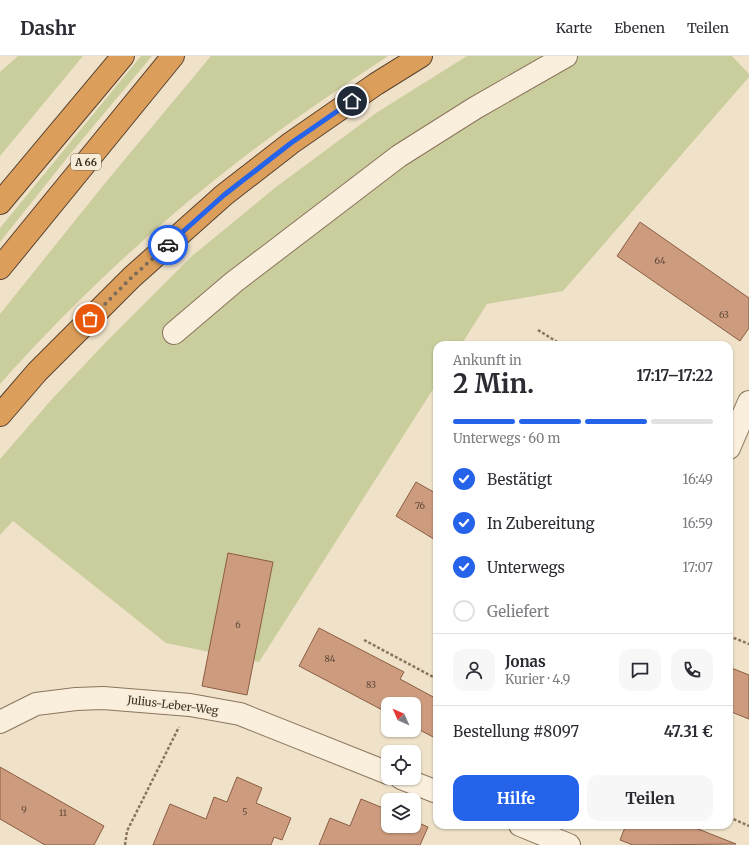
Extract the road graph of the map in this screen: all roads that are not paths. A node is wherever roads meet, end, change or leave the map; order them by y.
1 (123, 56) edge
2 (173, 56) edge
3 (421, 56) edge
4 (566, 56) edge
5 (0, 203) edge
6 (0, 268) edge
7 (174, 333) dead end
8 (749, 402) edge
9 (0, 415) edge
10 (733, 439) edge
11 (0, 722) edge
12 (381, 770) edge
13 (419, 785) edge
14 (433, 790) edge
15 (535, 829) edge
16 (561, 836) edge

1 - 5 highway
2 - 6 highway, A 66
3 - 9 highway
4 - 7 street
8 - 10 street
11 - 12 street, Julius-Leber-Weg
13 - 14 street
15 - 16 street

